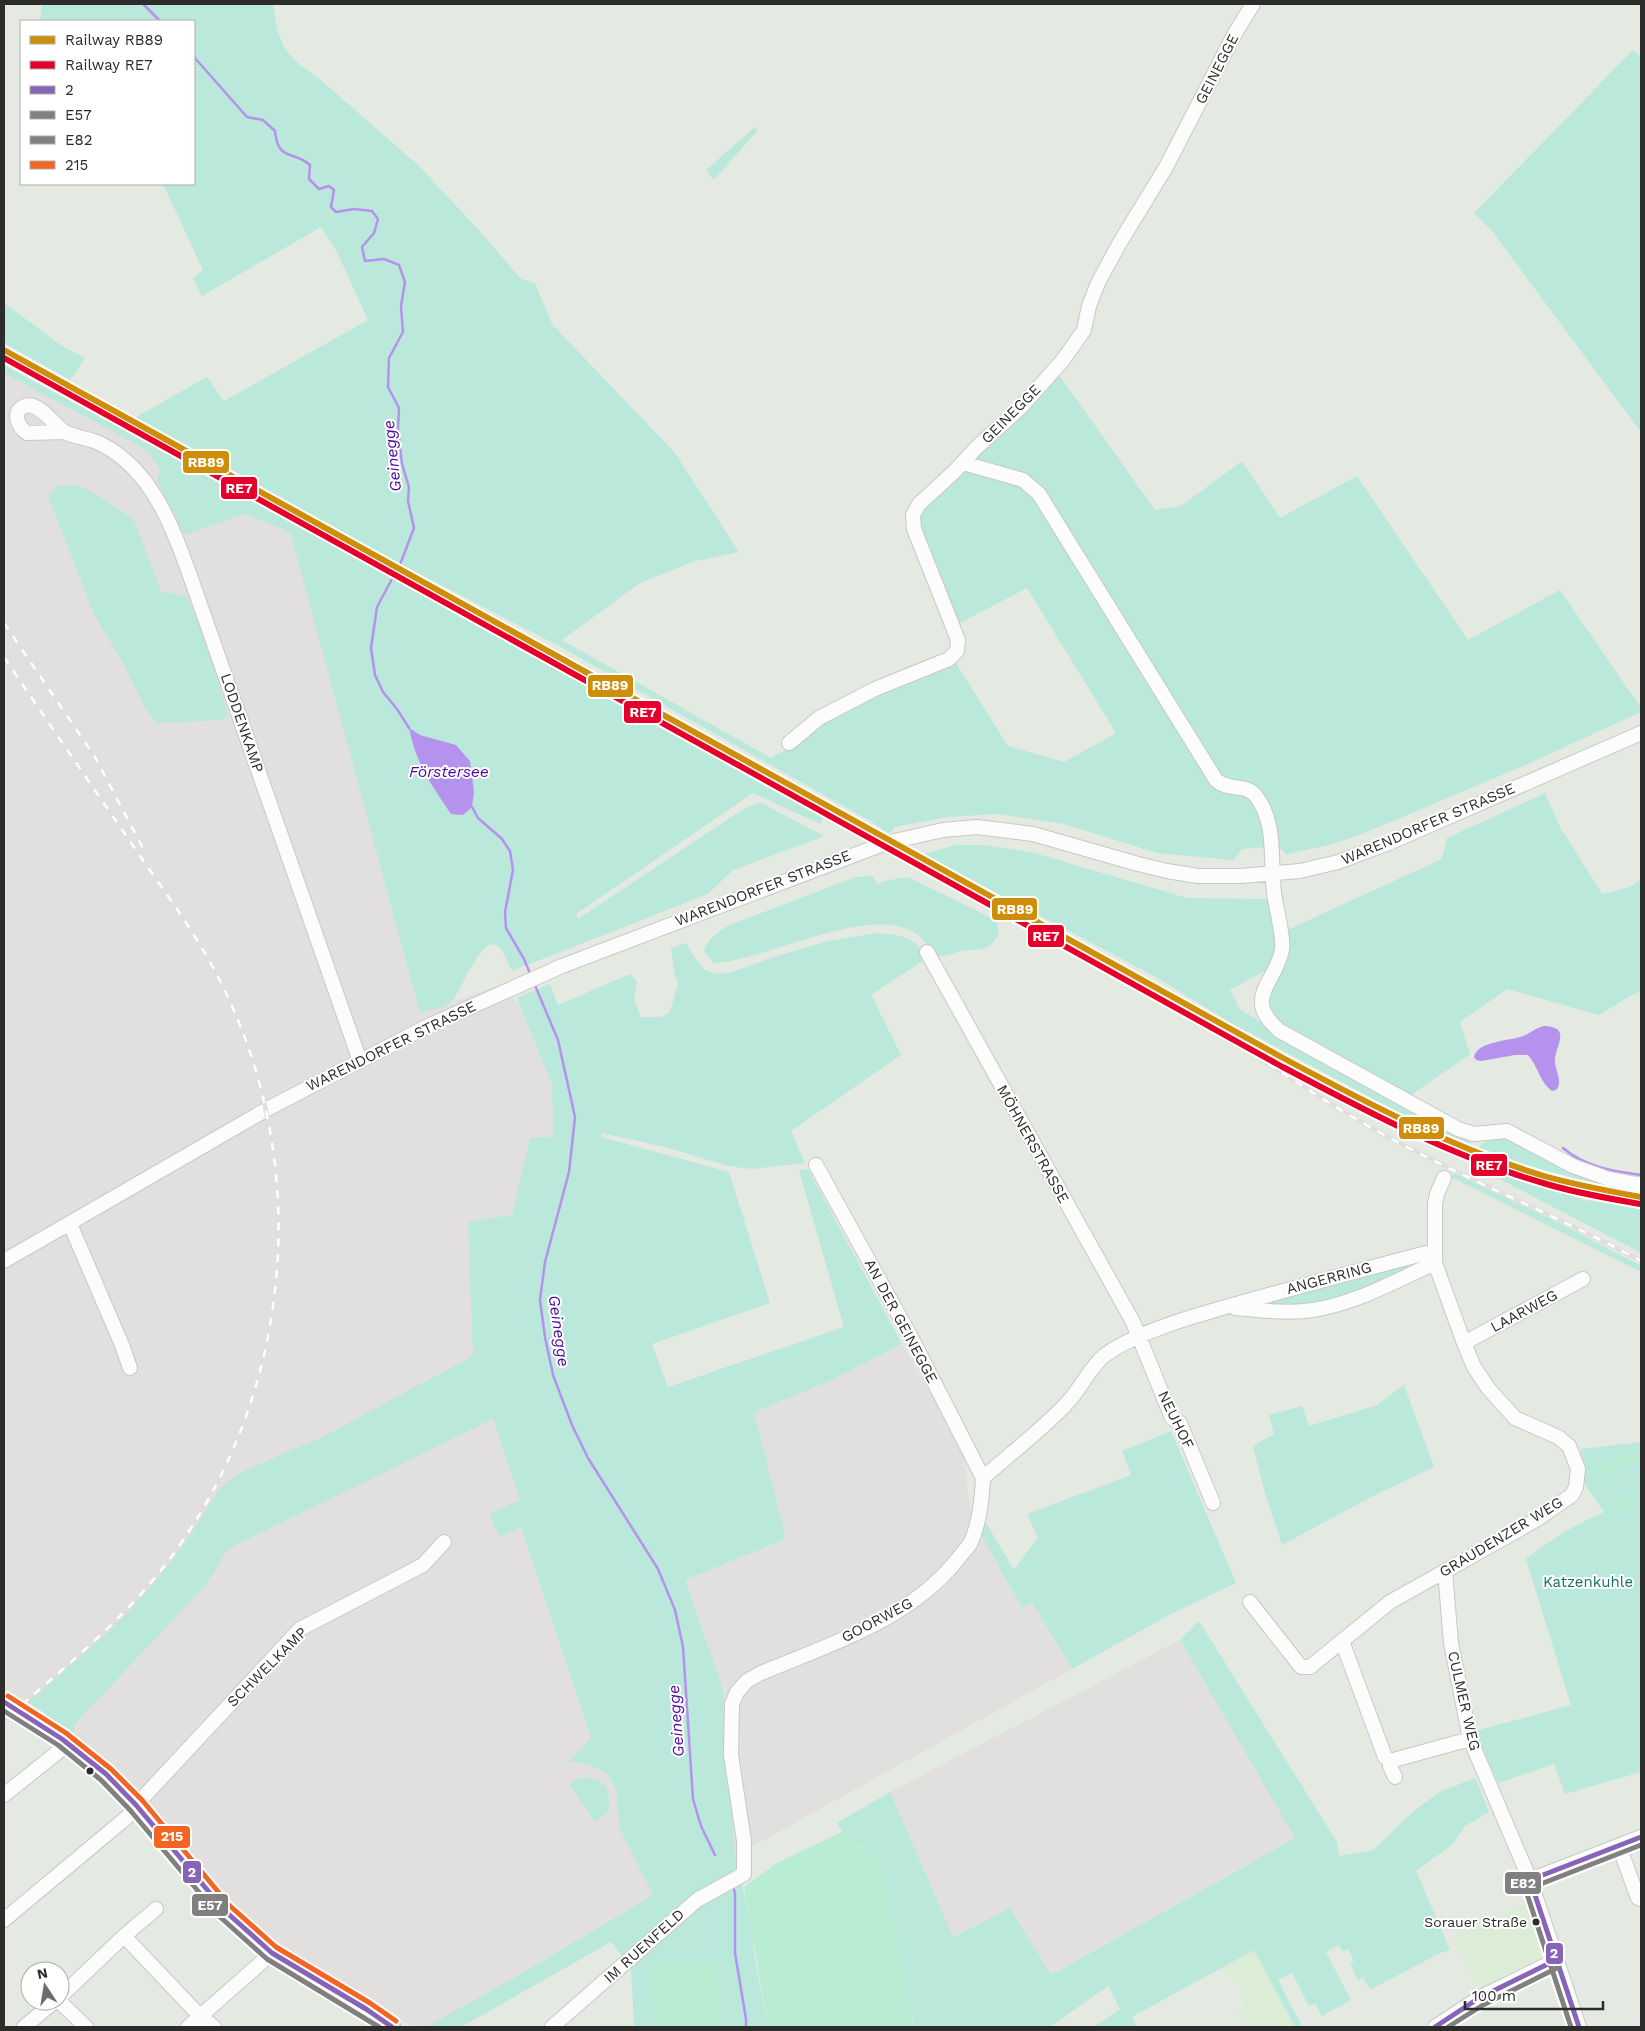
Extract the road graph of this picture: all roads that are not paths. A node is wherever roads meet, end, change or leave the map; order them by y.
1 (1253, 4) edge
2 (65, 432) dead end
3 (976, 448) junction
4 (963, 463) junction
5 (983, 468) junction
6 (1641, 733) edge
7 (789, 744) dead end
8 (1273, 874) junction
9 (927, 952) dead end
10 (360, 1061) junction
11 (816, 1166) dead end
12 (1444, 1178) dead end
13 (1641, 1185) edge
14 (70, 1224) junction
15 (1435, 1257) junction
16 (4, 1261) edge
17 (1583, 1279) dead end
18 (1225, 1307) junction
19 (1139, 1336) junction
20 (1464, 1344) junction
21 (130, 1368) dead end
22 (983, 1478) junction
23 (1213, 1503) dead end
24 (444, 1542) dead end
25 (1445, 1571) junction
26 (1250, 1602) dead end
27 (1342, 1641) junction
28 (4, 1702) edge
29 (1470, 1740) junction
30 (68, 1744) junction
31 (1390, 1761) junction
32 (1395, 1777) dead end
33 (4, 1795) edge
34 (137, 1807) junction
35 (1641, 1837) edge
36 (1618, 1846) junction
37 (744, 1874) joint
38 (1530, 1880) junction
39 (1641, 1899) edge
40 (156, 1909) dead end
41 (4, 1920) edge
42 (124, 1936) junction
43 (272, 1953) junction
44 (1556, 1960) junction
45 (70, 1987) edge
46 (44, 2011) edge
47 (68, 2011) edge
48 (200, 2016) junction
49 (24, 2027) edge
50 (86, 2027) edge
51 (188, 2027) edge
52 (214, 2027) edge
53 (392, 2027) edge
54 (552, 2027) edge
55 (1435, 2027) edge
56 (1579, 2027) edge

1 - 3 street, GEINEGGE
2 - 10 street, LODDENKAMP
3 - 4 street, GEINEGGE
3 - 5 street
4 - 5 street
4 - 7 street, GEINEGGE
5 - 8 street
6 - 8 street, WARENDORFER STRASSE
8 - 10 street, WARENDORFER STRASSE
8 - 13 street
9 - 19 street, MÖHNERSTRASSE
10 - 14 street, WARENDORFER STRASSE
11 - 22 street, AN DER GEINEGGE
12 - 15 street
14 - 16 street, WARENDORFER STRASSE
14 - 21 street
15 - 18 street, ANGERRING
15 - 18 street, ANGERRING
15 - 20 street, GRAUDENZER WEG
17 - 20 street, LAARWEG
18 - 19 street, ANGERRING
19 - 22 street
19 - 23 street, NEUHOF
20 - 25 street, GRAUDENZER WEG
22 - 37 street, GOORWEG
24 - 34 street, SCHWELKAMP
25 - 27 street, GRAUDENZER WEG
25 - 29 street, CULMER WEG
26 - 27 street, GRAUDENZER WEG
27 - 31 street
28 - 30 main road
29 - 31 street
29 - 38 street, CULMER WEG
30 - 33 street
30 - 34 main road
31 - 32 street
34 - 41 street, SCHWELKAMP
34 - 43 main road
35 - 36 street
36 - 38 street
36 - 39 street
37 - 54 street, IM RUENFELD
38 - 44 street, CULMER WEG
40 - 42 street
42 - 45 street
42 - 48 street
43 - 48 street
43 - 53 main road
44 - 55 street
44 - 56 street, CULMER WEG
46 - 49 street
47 - 50 street
48 - 51 street
48 - 52 street

